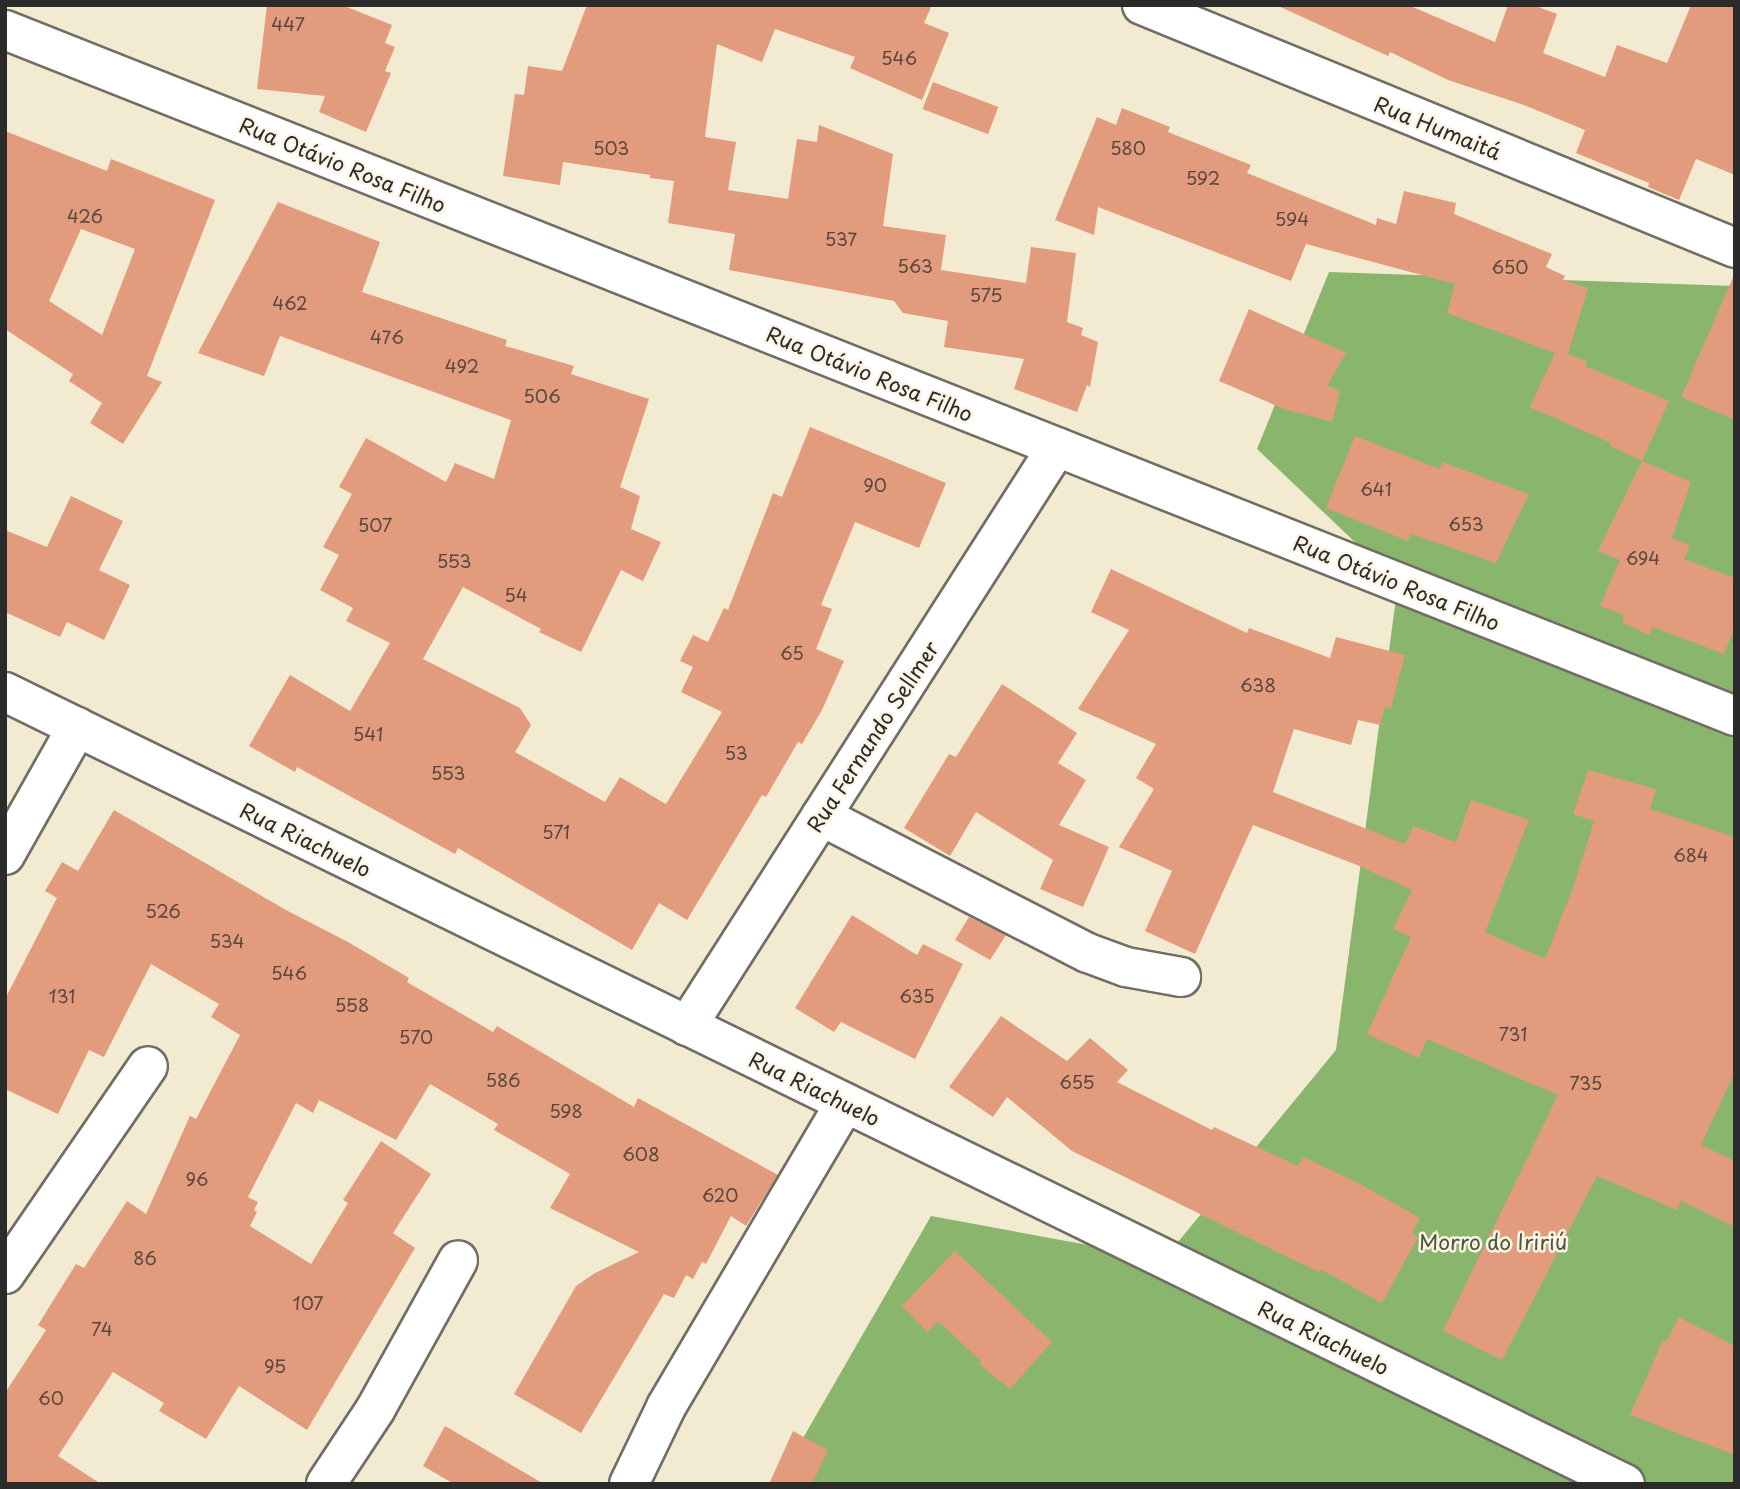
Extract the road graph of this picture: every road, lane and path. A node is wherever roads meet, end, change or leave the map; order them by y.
1 (1142, 5) edge
2 (5, 30) edge
3 (1735, 248) edge
4 (1057, 447) junction
5 (5, 692) edge
6 (1735, 716) edge
7 (77, 727) junction
8 (821, 816) junction
9 (5, 855) edge
10 (1181, 977) dead end
11 (687, 1026) junction
12 (148, 1066) dead end
13 (845, 1103) junction
14 (458, 1261) dead end
15 (5, 1274) edge
16 (326, 1484) edge
17 (629, 1484) edge
18 (1625, 1484) edge

1 - 3 street, Rua Humaitá
2 - 4 street, Rua Otávio Rosa Filho
4 - 6 street, Rua Otávio Rosa Filho
4 - 8 street, Rua Fernando Sellmer
5 - 7 street, Rua Riachuelo
7 - 9 street
7 - 11 street, Rua Riachuelo
8 - 10 street
8 - 11 street, Rua Fernando Sellmer
11 - 13 street, Rua Riachuelo
12 - 15 street
13 - 17 street
13 - 18 street, Rua Riachuelo
14 - 16 street

